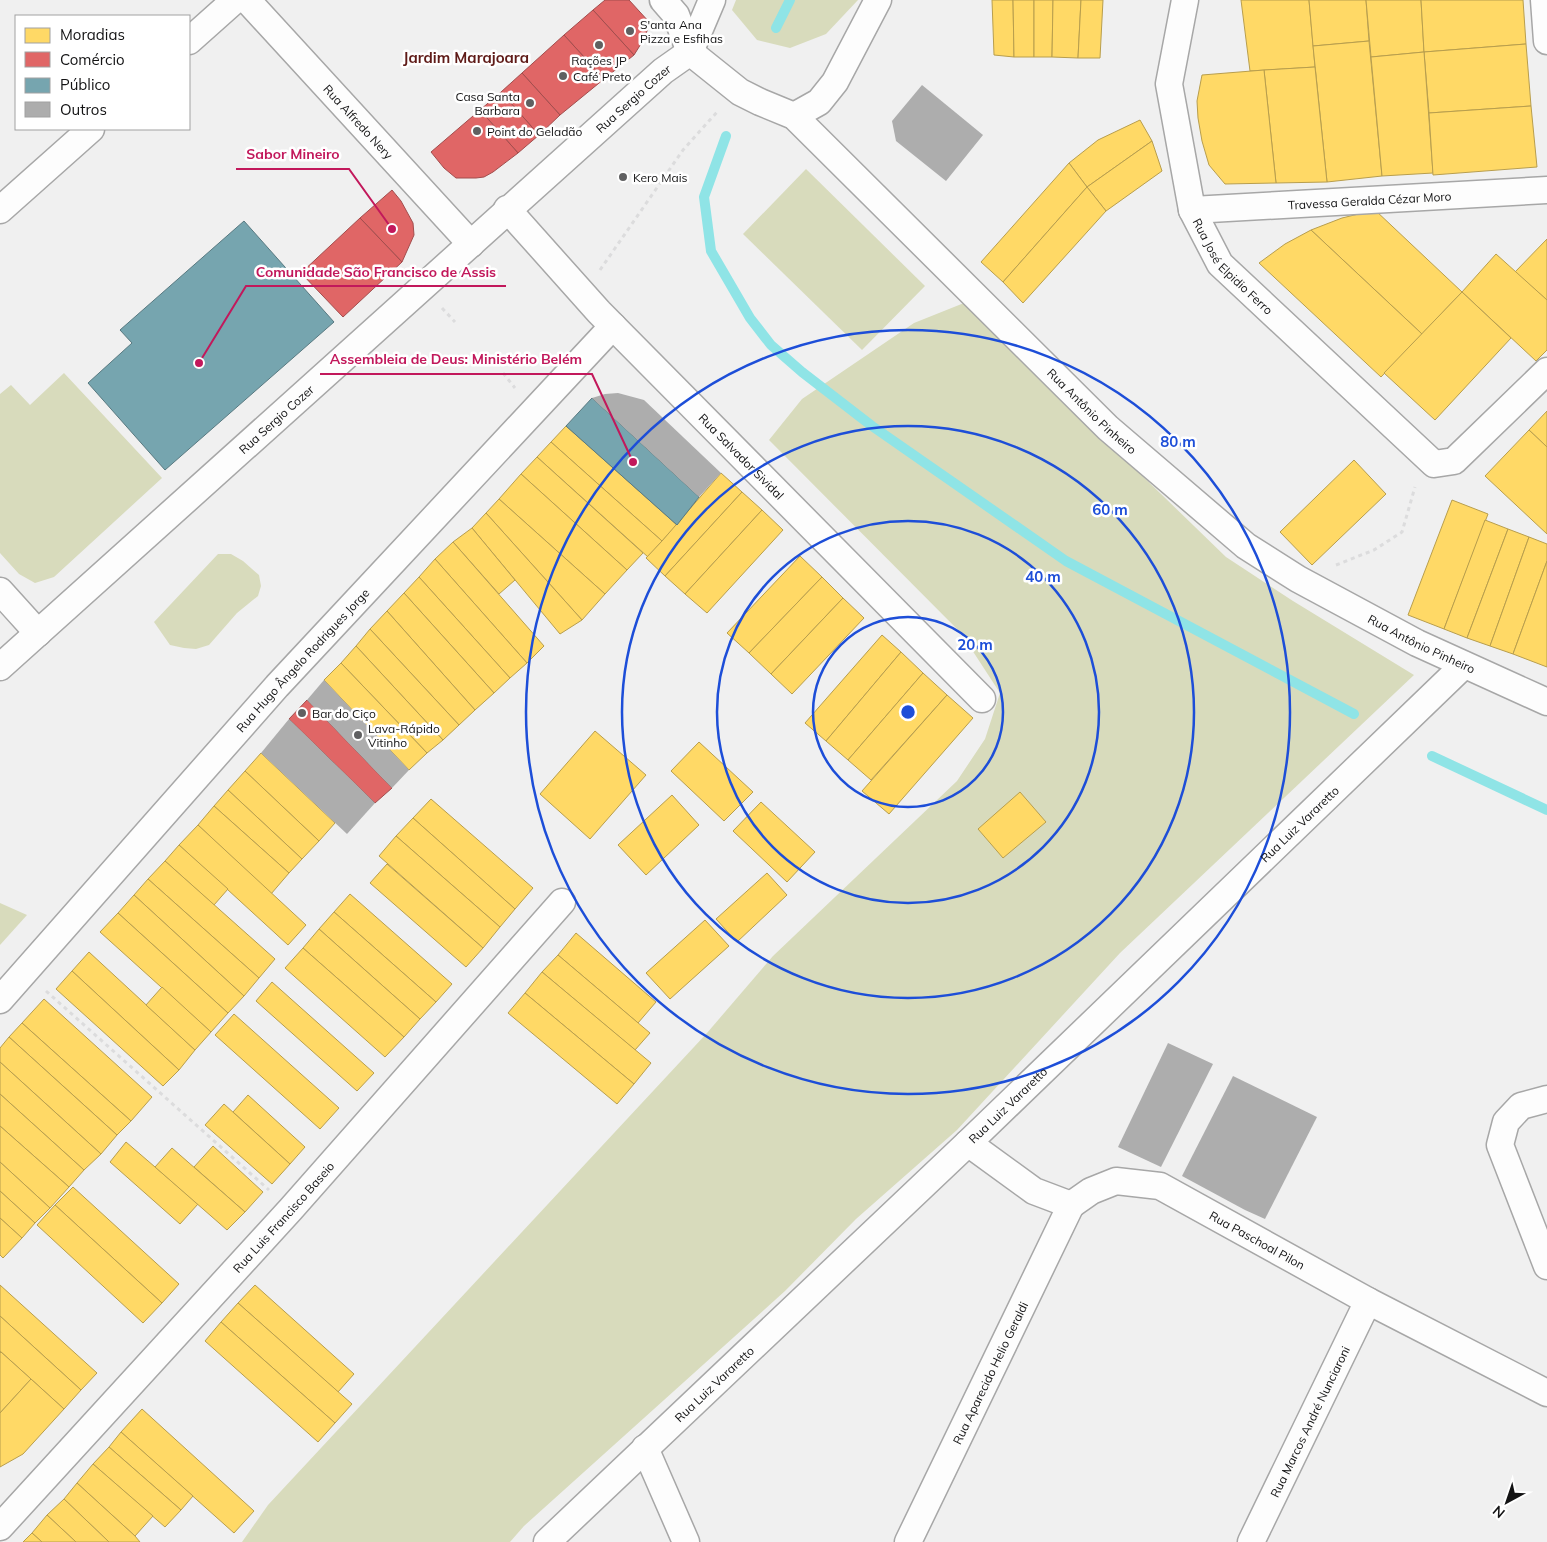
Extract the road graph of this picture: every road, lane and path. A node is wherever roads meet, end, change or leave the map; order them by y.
1 (235, 0) edge
2 (247, 0) edge
3 (663, 0) edge
4 (712, 0) edge
5 (878, 0) edge
6 (1185, 0) edge
7 (1544, 0) edge
8 (190, 40) edge
9 (1547, 41) edge
10 (690, 52) junction
11 (737, 89) junction
12 (794, 116) junction
13 (90, 130) edge
14 (1547, 190) edge
15 (508, 209) junction
16 (0, 210) edge
17 (1192, 210) junction
18 (471, 244) junction
19 (584, 296) junction
20 (613, 326) junction
21 (1547, 371) edge
22 (1430, 460) junction
23 (1298, 579) junction
24 (0, 591) edge
25 (38, 633) junction
26 (1464, 665) junction
27 (0, 667) edge
28 (982, 699) dead end
29 (1547, 702) edge
30 (562, 902) dead end
31 (24, 972) junction
32 (0, 1000) edge
33 (1547, 1099) edge
34 (968, 1143) junction
35 (1071, 1206) junction
36 (291, 1209) junction
37 (1547, 1266) edge
38 (1368, 1301) junction
39 (1547, 1393) edge
40 (645, 1448) junction
41 (0, 1527) edge
42 (547, 1542) edge
43 (686, 1542) edge
44 (908, 1542) edge
45 (1251, 1542) edge

1 - 8 street
2 - 18 street, Rua Alfredo Nery
3 - 10 street
4 - 10 street
5 - 12 street
6 - 17 street, Rua José Elpidio Ferro
7 - 9 street
10 - 11 street, Rua Antônio Pinheiro
10 - 15 street, Rua Sergio Cozer
11 - 12 street, Rua Antônio Pinheiro
11 - 19 path
12 - 23 street, Rua Antônio Pinheiro
13 - 16 street
14 - 17 street, Travessa Geralda Cézar Moro
15 - 18 street, Rua Sergio Cozer
15 - 19 street, Rua Salvador Sividal
17 - 22 street, Rua José Elpidio Ferro
18 - 25 street, Rua Sergio Cozer
19 - 20 street, Rua Salvador Sividal
20 - 28 street, Rua Salvador Sividal
20 - 31 street, Rua Hugo Ângelo Rodrigues Jorge
21 - 22 street
22 - 23 path
23 - 26 street, Rua Antônio Pinheiro
24 - 25 street
25 - 27 street, Rua Sergio Cozer
26 - 29 street, Rua Antônio Pinheiro
26 - 34 street, Rua Luiz Vararetto
30 - 36 street, Rua Luis Francisco Baseio
31 - 32 street, Rua Hugo Ângelo Rodrigues Jorge
31 - 36 path
33 - 37 street
34 - 35 street
34 - 40 street, Rua Luiz Vararetto
35 - 38 street, Rua Paschoal Pilon
35 - 44 street, Rua Aparecido Helio Geraldi
36 - 41 street, Rua Luis Francisco Baseio
38 - 39 street, Rua Paschoal Pilon
38 - 45 street, Rua Marcos André Nunciaroni
40 - 42 street, Rua Luiz Vararetto
40 - 43 street

